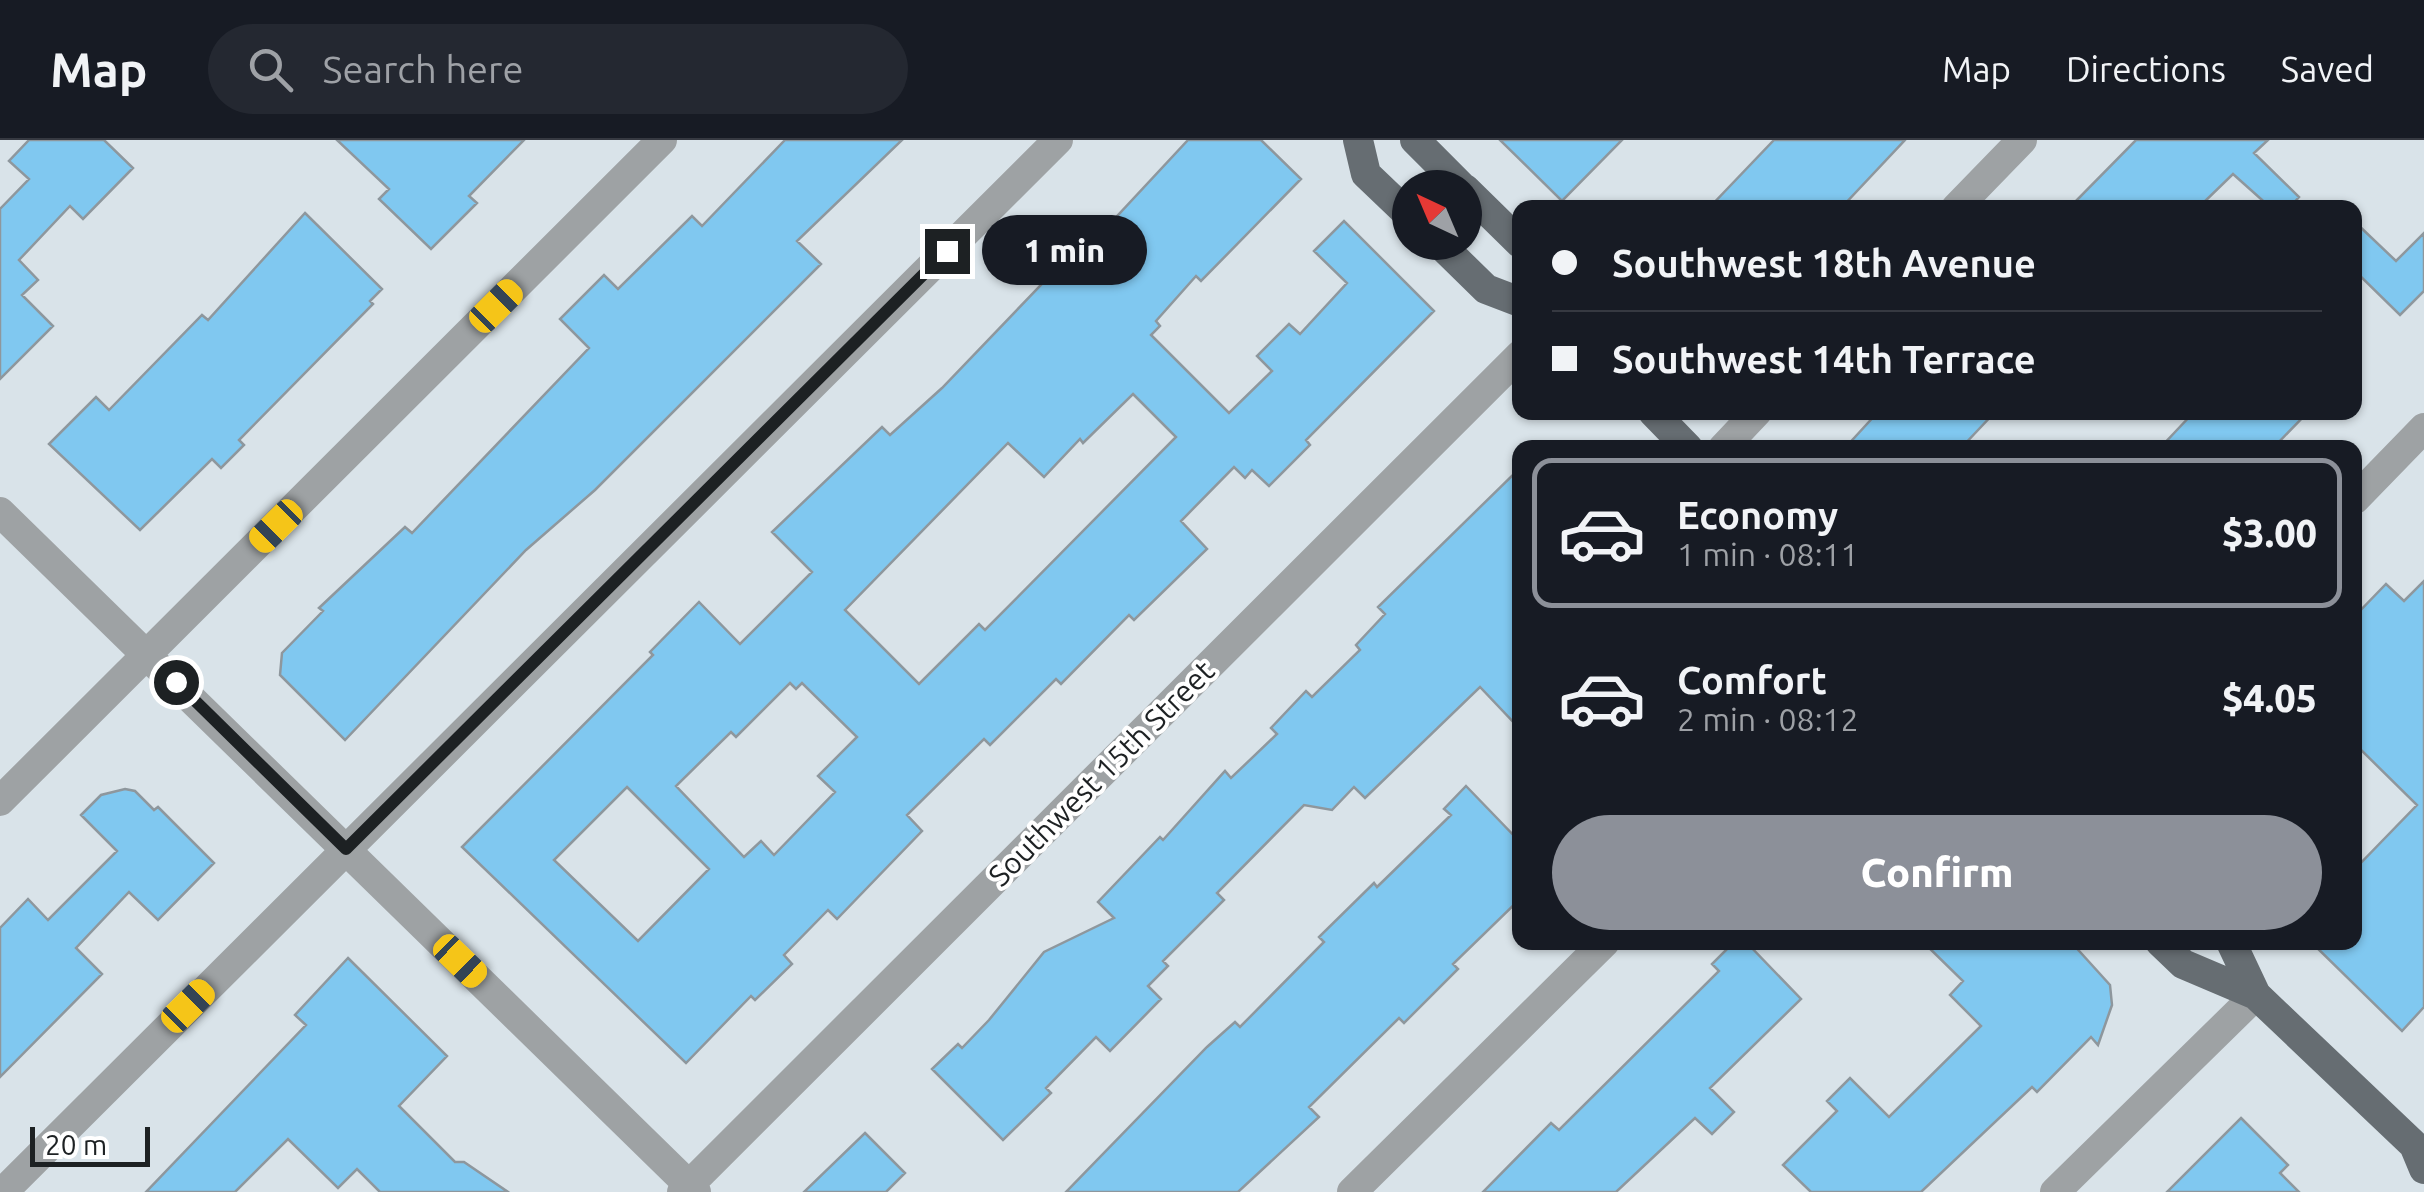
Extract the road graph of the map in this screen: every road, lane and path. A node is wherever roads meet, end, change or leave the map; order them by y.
1 (662, 140) edge
2 (1058, 140) edge
3 (1358, 140) edge
4 (1415, 140) edge
5 (2022, 140) edge
6 (1446, 170) edge
7 (1392, 199) edge
8 (1964, 200) edge
9 (1482, 206) edge
10 (1512, 236) edge
11 (1456, 260) edge
12 (1512, 299) edge
13 (1512, 362) edge
14 (1661, 420) edge
15 (1749, 420) edge
16 (2424, 428) edge
17 (1680, 440) edge
18 (1731, 440) edge
19 (2362, 492) edge
20 (0, 512) edge
21 (148, 654) junction
22 (0, 801) edge
23 (346, 849) junction
24 (1596, 950) edge
25 (2168, 950) edge
26 (2235, 950) edge
27 (2256, 995) junction
28 (2422, 1149) edge
29 (689, 1190) edge
30 (2, 1192) edge
31 (1352, 1192) edge
32 (2055, 1192) edge

1 - 21 street
2 - 23 street
3 - 7 main road
4 - 6 main road
5 - 8 street
9 - 10 main road
11 - 12 main road
13 - 29 street, Southwest 15th Street
14 - 17 main road
15 - 18 street
16 - 19 street
20 - 21 street
21 - 22 street
21 - 23 street
23 - 29 street
23 - 30 street
24 - 31 street
25 - 27 main road
26 - 27 main road
27 - 28 main road
27 - 32 street

